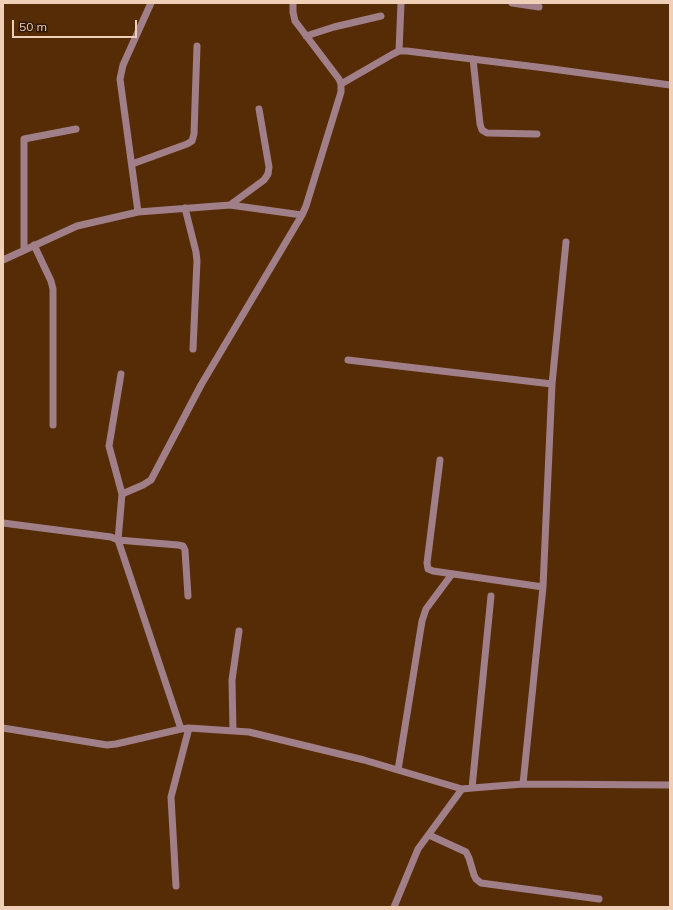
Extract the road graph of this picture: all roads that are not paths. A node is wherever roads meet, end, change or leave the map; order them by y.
1 (151, 3) edge
2 (292, 3) edge
3 (401, 3) edge
4 (512, 3) edge
5 (539, 7) dead end
6 (382, 16) dead end
7 (306, 36) junction
8 (196, 46) dead end
9 (399, 51) junction
10 (473, 59) junction
11 (341, 84) junction
12 (670, 85) edge
13 (259, 109) dead end
14 (76, 129) dead end
15 (537, 134) dead end
16 (132, 164) junction
17 (230, 205) junction
18 (186, 208) junction
19 (138, 212) junction
20 (302, 215) junction
21 (566, 242) dead end
22 (34, 245) junction
23 (24, 250) junction
24 (3, 260) edge
25 (193, 349) dead end
26 (348, 360) dead end
27 (121, 374) dead end
28 (552, 384) junction
29 (53, 425) dead end
30 (440, 460) dead end
31 (122, 494) junction
32 (3, 523) edge
33 (118, 540) junction
34 (452, 574) junction
35 (543, 587) junction
36 (188, 596) dead end
37 (491, 596) dead end
38 (239, 631) dead end
39 (3, 728) edge
40 (189, 728) junction
41 (181, 729) junction
42 (233, 731) junction
43 (398, 770) junction
44 (523, 784) junction
45 (670, 785) edge
46 (472, 788) junction
47 (462, 790) junction
48 (430, 835) junction
49 (176, 886) dead end
50 (599, 899) dead end
51 (394, 907) edge

1 - 16 street
2 - 7 street
3 - 9 street
4 - 5 street
6 - 7 street
7 - 11 street
8 - 16 street
9 - 10 street
9 - 11 street
10 - 12 street
10 - 15 street
11 - 20 street
13 - 17 street
14 - 23 street
16 - 19 street
17 - 18 street
17 - 20 street
18 - 19 street
18 - 25 street
19 - 22 street
20 - 31 street
21 - 28 street
22 - 23 street
22 - 29 street
23 - 24 street
26 - 28 street
27 - 31 street
28 - 35 street
30 - 34 street
31 - 33 street
32 - 33 street
33 - 36 street
33 - 41 street
34 - 35 street
34 - 43 street
35 - 44 street
37 - 46 street
38 - 42 street
39 - 41 street
40 - 41 street
40 - 42 street
40 - 49 street
42 - 43 street
43 - 47 street
44 - 45 street
44 - 46 street
46 - 47 street
47 - 48 street
48 - 50 street
48 - 51 street

